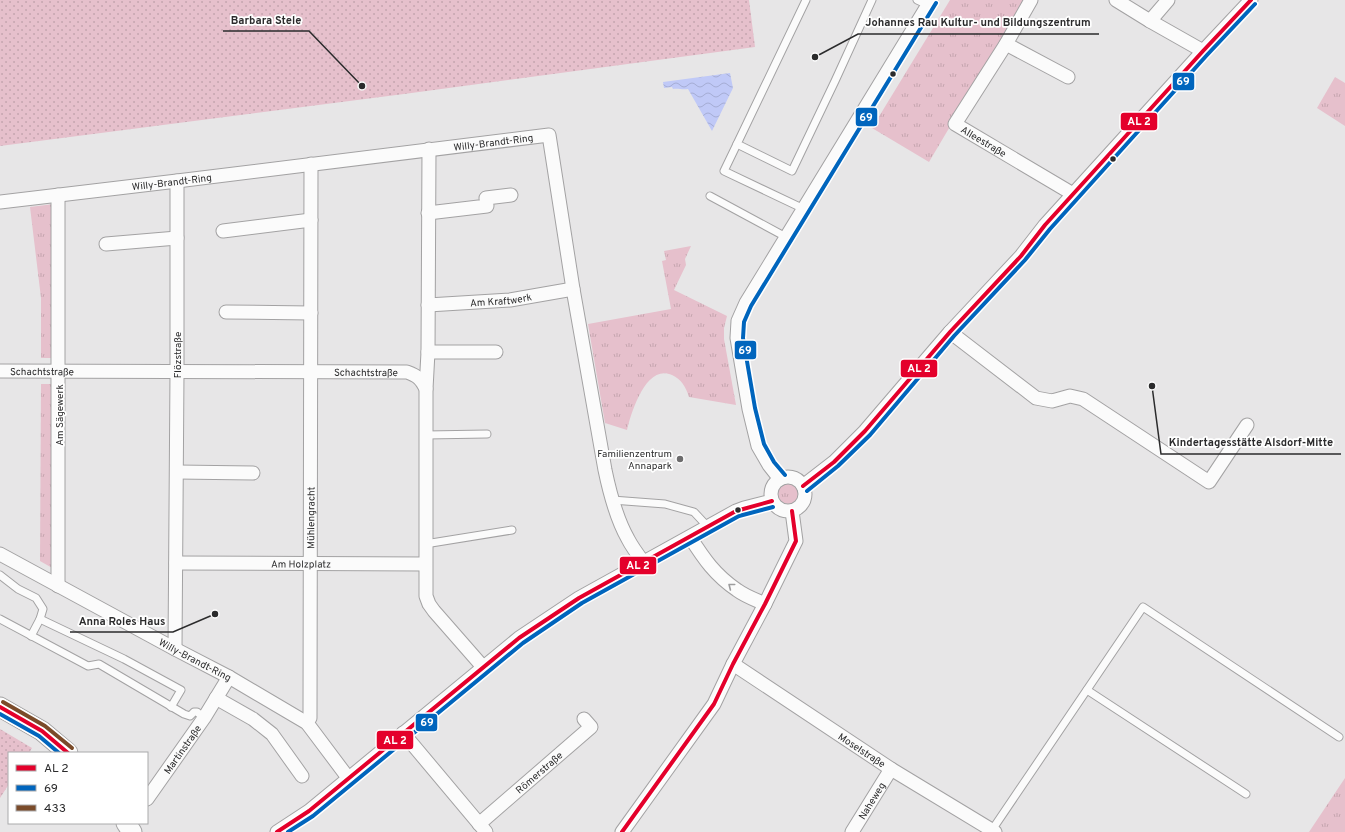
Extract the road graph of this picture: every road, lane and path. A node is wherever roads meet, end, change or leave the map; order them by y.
1 (806, 0) edge
2 (872, 0) edge
3 (1031, 0) edge
4 (1116, 0) edge
5 (1168, 0) edge
6 (1251, 0) edge
7 (925, 2) edge
8 (1150, 21) junction
9 (1006, 44) junction
10 (1203, 51) junction
11 (1068, 77) dead end
12 (737, 144) junction
13 (429, 149) junction
14 (311, 164) junction
15 (177, 181) junction
16 (1074, 194) junction
17 (58, 195) junction
18 (511, 195) dead end
19 (710, 196) dead end
20 (0, 202) edge
21 (804, 209) junction
22 (428, 213) junction
23 (311, 220) junction
24 (223, 231) dead end
25 (786, 237) junction
26 (177, 238) junction
27 (106, 244) dead end
28 (573, 289) junction
29 (428, 305) junction
30 (226, 312) dead end
31 (311, 313) junction
32 (950, 332) junction
33 (428, 352) junction
34 (496, 352) dead end
35 (0, 371) edge
36 (59, 371) junction
37 (177, 372) junction
38 (310, 373) junction
39 (426, 390) junction
40 (1247, 425) dead end
41 (487, 434) dead end
42 (426, 435) junction
43 (177, 472) junction
44 (253, 473) dead end
45 (780, 479) junction
46 (803, 486) junction
47 (612, 500) junction
48 (772, 501) junction
49 (792, 511) junction
50 (708, 528) junction
51 (512, 530) dead end
52 (690, 537) junction
53 (425, 544) junction
54 (0, 554) edge
55 (176, 563) junction
56 (644, 563) junction
57 (311, 564) junction
58 (425, 564) junction
59 (0, 575) edge
60 (58, 586) junction
61 (765, 604) junction
62 (0, 619) edge
63 (40, 619) junction
64 (31, 636) junction
65 (175, 649) junction
66 (733, 664) junction
67 (483, 667) junction
68 (229, 677) junction
69 (1087, 690) junction
70 (216, 698) junction
71 (0, 707) edge
72 (171, 707) junction
73 (204, 718) junction
74 (584, 719) dead end
75 (307, 723) junction
76 (403, 733) junction
77 (1339, 737) dead end
78 (67, 752) edge
79 (891, 769) junction
80 (302, 776) dead end
81 (349, 779) junction
82 (1246, 794) dead end
83 (148, 798) edge
84 (482, 828) edge
85 (993, 831) edge
86 (277, 832) edge
87 (622, 832) edge
88 (852, 832) edge

1 - 12 lane
2 - 12 lane
3 - 9 street, Alleestraße
4 - 8 street
5 - 8 street
6 - 10 street
7 - 21 street
8 - 10 street
9 - 11 street
9 - 16 street, Alleestraße
10 - 16 street
12 - 21 lane
13 - 14 street, Willy-Brandt-Ring
13 - 22 street
13 - 28 street, Willy-Brandt-Ring
14 - 15 street, Willy-Brandt-Ring
14 - 23 street, Mühlengracht
15 - 17 street, Willy-Brandt-Ring
15 - 26 street, Flözstraße
16 - 32 street
17 - 20 street, Willy-Brandt-Ring
17 - 36 street, Am Sägewerk
18 - 22 street
19 - 25 lane
21 - 25 street
22 - 29 street
23 - 24 street
23 - 31 street, Mühlengracht
25 - 45 street
26 - 27 street
26 - 37 street, Flözstraße
28 - 29 street, Am Kraftwerk
28 - 47 street, Willy-Brandt-Ring
29 - 33 street
30 - 31 street
31 - 38 street, Mühlengracht
32 - 40 street
32 - 46 street
33 - 34 street
33 - 39 street
35 - 36 street, Schachtstraße
36 - 37 street, Schachtstraße
36 - 60 street, Am Sägewerk
37 - 38 street, Schachtstraße
37 - 43 street, Flözstraße
38 - 39 street, Schachtstraße
38 - 57 street, Mühlengracht
39 - 42 street
41 - 42 lane
42 - 53 street
43 - 44 street
43 - 55 street, Flözstraße
45 - 46 street
45 - 48 street
46 - 49 street
47 - 50 lane
47 - 56 street, Willy-Brandt-Ring
48 - 49 street
48 - 50 street
49 - 61 street
50 - 52 street
51 - 53 lane
52 - 56 street
61 -> 52 street
53 - 58 street
54 - 60 street, Willy-Brandt-Ring
55 - 57 street, Am Holzplatz
55 - 65 street, Flözstraße
56 - 67 street
57 - 58 street, Am Holzplatz
57 - 75 street, Mühlengracht
58 - 67 street
59 - 63 lane
60 - 65 street, Willy-Brandt-Ring
61 - 66 street
62 - 64 lane
63 - 64 lane
63 - 72 lane
64 - 72 lane
65 - 68 street, Willy-Brandt-Ring
66 - 79 street, Moselstraße
66 - 87 street
67 - 76 street
68 - 70 street, Martinstraße
68 - 75 street, Willy-Brandt-Ring
69 - 77 lane
69 - 82 lane
69 - 85 lane
70 - 73 street, Martinstraße
70 - 80 street
71 - 78 main road
72 - 73 lane
73 - 83 street, Martinstraße
74 - 84 street, Römerstraße
75 - 81 street, Willy-Brandt-Ring
76 - 81 street
76 - 84 street, Römerstraße
79 - 85 street, Moselstraße
79 - 88 street, Naheweg
81 - 86 street

